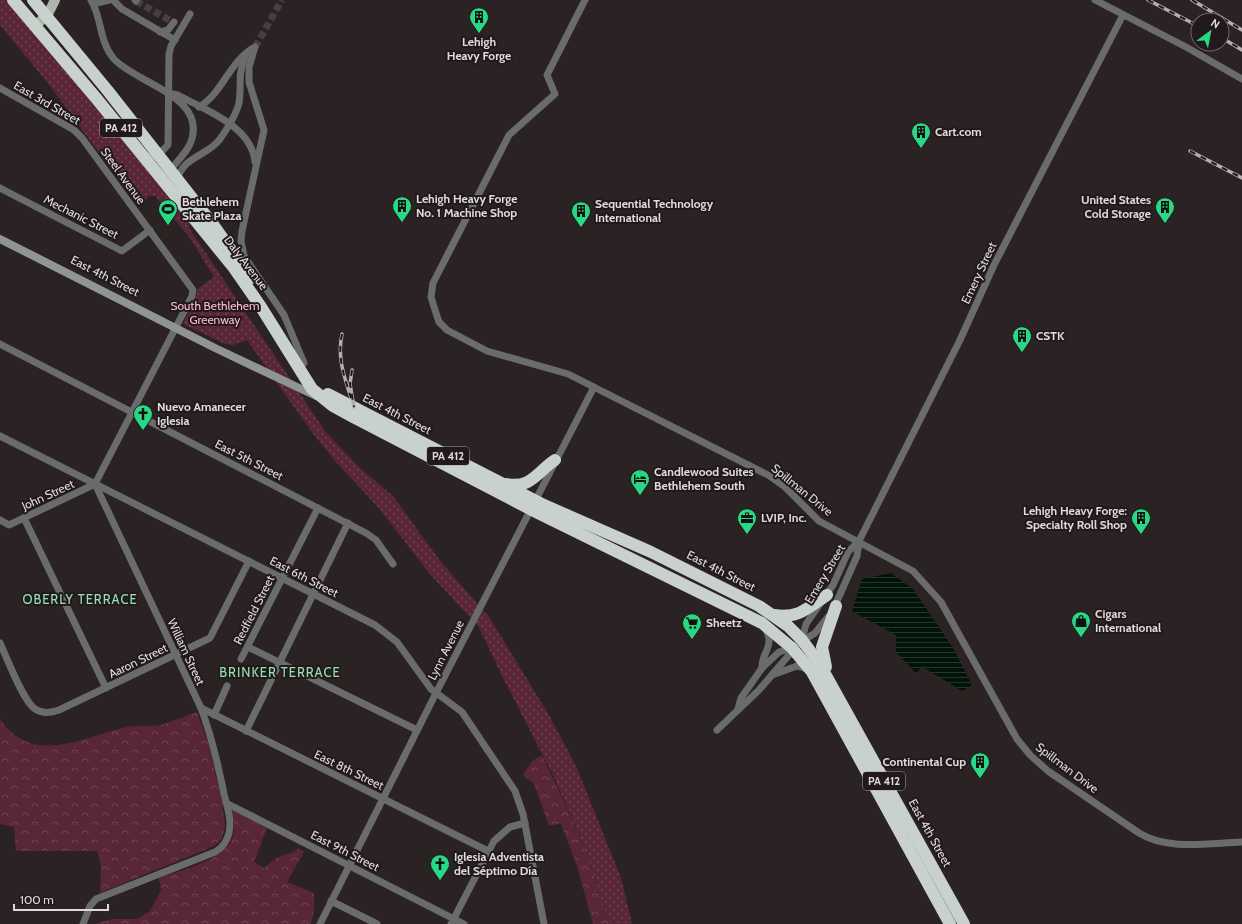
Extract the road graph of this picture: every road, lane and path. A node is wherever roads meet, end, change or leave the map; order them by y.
1 (13, 0) edge
2 (109, 0) edge
3 (113, 0) edge
4 (585, 0) edge
5 (1096, 0) edge
6 (92, 2) edge
7 (46, 4) edge
8 (1123, 15) junction
9 (172, 21) junction
10 (34, 26) junction
11 (182, 27) junction
12 (160, 32) junction
13 (175, 40) junction
14 (253, 50) junction
15 (1242, 79) edge
16 (0, 88) edge
17 (169, 93) junction
18 (199, 107) junction
19 (82, 138) joint
20 (141, 152) junction
21 (158, 156) junction
22 (254, 172) junction
23 (173, 175) junction
24 (166, 186) junction
25 (0, 188) edge
26 (180, 202) junction
27 (150, 230) junction
28 (0, 239) edge
29 (176, 328) junction
30 (0, 344) edge
31 (304, 363) junction
32 (594, 387) junction
33 (331, 399) junction
34 (132, 412) junction
35 (357, 415) junction
36 (0, 436) edge
37 (555, 460) junction
38 (498, 482) junction
39 (95, 484) junction
40 (532, 504) junction
41 (318, 508) junction
42 (24, 518) junction
43 (0, 520) edge
44 (348, 523) junction
45 (859, 541) junction
46 (249, 561) junction
47 (393, 564) dead end
48 (282, 578) junction
49 (313, 594) junction
50 (827, 595) junction
51 (836, 606) junction
52 (773, 614) junction
53 (762, 623) junction
54 (802, 640) junction
55 (0, 643) edge
56 (248, 647) junction
57 (792, 648) junction
58 (176, 655) junction
59 (241, 659) dead end
60 (279, 662) junction
61 (762, 668) junction
62 (812, 672) junction
63 (771, 675) junction
64 (227, 686) dead end
65 (832, 686) junction
66 (106, 688) junction
67 (436, 693) junction
68 (201, 708) junction
69 (738, 709) junction
70 (214, 715) junction
71 (417, 730) junction
72 (717, 730) dead end
73 (246, 731) junction
74 (382, 799) junction
75 (226, 803) junction
76 (525, 821) junction
77 (1242, 842) edge
78 (488, 851) junction
79 (349, 866) junction
80 (331, 901) junction
81 (452, 921) edge
82 (83, 924) edge
83 (320, 924) edge
84 (377, 924) edge
85 (464, 924) edge
86 (544, 924) edge
87 (950, 924) edge
88 (964, 924) edge

1 - 10 highway, Daly Avenue / PA 412
2 - 6 street
3 - 12 street
4 - 32 street, Spillman Drive
5 - 8 street
6 - 17 street
7 - 10 main road
7 - 21 highway, Daly Avenue / PA 412
8 - 15 street
8 - 45 street, Emery Street
9 - 11 street
9 - 11 street
9 - 12 street
10 - 20 highway, Daly Avenue / PA 412
11 - 13 street
12 - 13 street
13 - 17 street
14 - 18 street
14 - 22 street
14 - 23 street
16 - 19 street, East 3rd Street
17 - 18 street
17 - 21 street
17 - 23 street
18 - 22 street
19 - 27 street, Steel Avenue
20 - 21 street
20 - 24 highway, Daly Avenue / PA 412
21 - 23 highway, Daly Avenue / PA 412
22 - 31 street
23 - 24 street
23 - 26 street
23 - 31 highway, Daly Avenue / PA 412
24 - 26 highway, Daly Avenue / PA 412
25 - 27 street, Mechanic Street
26 - 33 highway, Daly Avenue / PA 412
27 - 29 street, Steel Avenue
28 - 29 main road, East 4th Street
29 - 33 main road, East 4th Street
29 - 34 street
30 - 34 street, East 5th Street
31 - 33 highway, Daly Avenue / PA 412
32 - 37 street, Lynn Avenue
32 - 45 street, Spillman Drive
33 - 35 highway, East 4th Street / PA 412
33 - 35 highway, East 4th Street / PA 412
34 - 39 street
34 - 41 street, East 5th Street
35 - 38 highway, East 4th Street / PA 412
35 - 40 highway, East 4th Street / PA 412
36 - 39 street, East 6th Street
37 - 38 highway
37 - 40 street, Lynn Avenue
38 - 40 highway, East 4th Street / PA 412
39 - 42 street, John Street
39 - 46 street, East 6th Street
39 - 58 street, William Street
40 - 52 highway, East 4th Street / PA 412
40 - 53 highway, East 4th Street / PA 412
40 - 67 street, Lynn Avenue
41 - 44 street, East 5th Street
41 - 48 street, Redfield Street
42 - 43 street, John Street
42 - 66 street
44 - 47 street, East 5th Street
44 - 49 street
45 - 50 street, Emery Street
45 - 51 street, Emery Street
45 - 77 street, Spillman Drive
46 - 48 street, East 6th Street
46 - 58 street, Aaron Street
48 - 49 street, East 6th Street
48 - 56 street, Redfield Street
49 - 60 street
49 - 67 street, East 6th Street
50 - 52 highway
50 - 54 street, Emery Street
51 - 54 street, Emery Street
51 - 65 highway
52 - 54 highway, East 4th Street / PA 412
53 - 57 highway, East 4th Street / PA 412
53 - 61 street
54 - 57 street, Emery Street
54 - 65 highway, East 4th Street / PA 412
55 - 66 street, Aaron Street
56 - 59 street, Redfield Street
56 - 60 street
57 - 61 street, Emery Street
57 - 62 highway, East 4th Street / PA 412
57 - 63 street, Emery Street
58 - 66 street, Aaron Street
58 - 68 street, William Street
60 - 71 street
60 - 73 street
61 - 69 street, Emery Street
62 - 63 street
62 - 87 highway, East 4th Street / PA 412
63 - 69 street, Emery Street
64 - 70 street
65 - 88 highway, East 4th Street / PA 412
67 - 71 street, Lynn Avenue
67 - 76 street, East 6th Street
68 - 70 street, East 8th Street
68 - 75 street, William Street
69 - 72 street, Emery Street
70 - 73 street, East 8th Street
71 - 74 street, Lynn Avenue
73 - 74 street, East 8th Street
74 - 78 street, East 8th Street
74 - 79 street, Lynn Avenue
75 - 79 street, East 9th Street
75 - 82 street, William Street
76 - 78 street
76 - 86 street, East 6th Street
78 - 81 street
79 - 80 street, Lynn Avenue
79 - 81 street, East 9th Street
80 - 83 street, Lynn Avenue
80 - 84 street
81 - 85 street, East 9th Street

